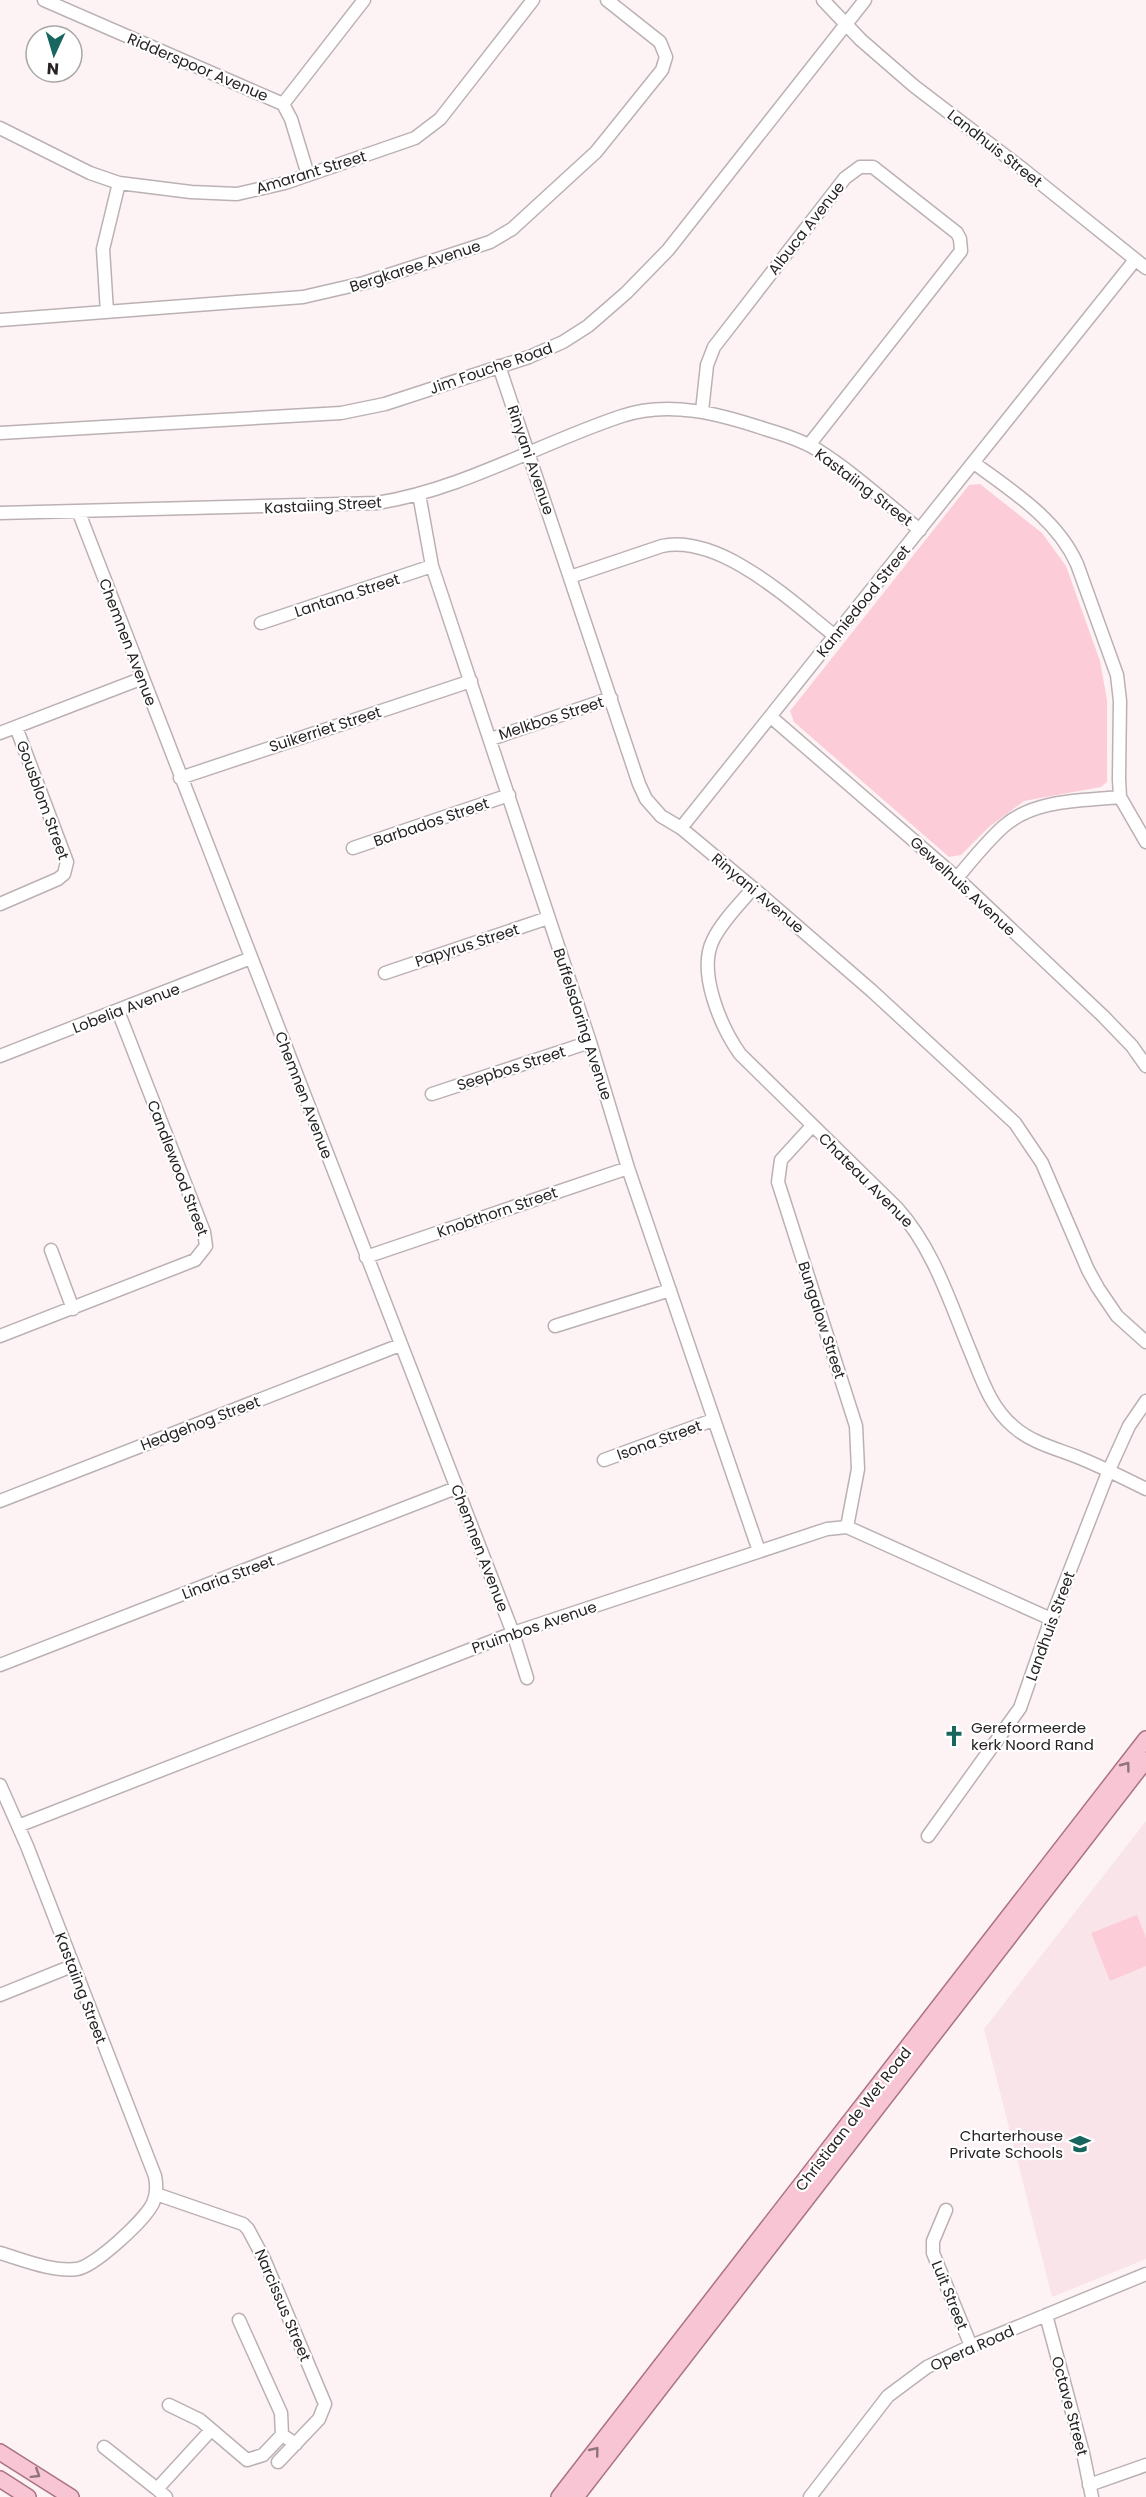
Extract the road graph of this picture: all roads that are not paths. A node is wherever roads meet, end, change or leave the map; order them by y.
1 (44, 0) edge
2 (533, 0) edge
3 (608, 0) edge
4 (823, 0) edge
5 (866, 0) edge
6 (360, 1) edge
7 (846, 25) junction
8 (283, 104) junction
9 (0, 128) edge
10 (308, 175) junction
11 (119, 183) junction
12 (1135, 260) junction
13 (1146, 268) edge
14 (107, 312) junction
15 (0, 320) edge
16 (499, 366) junction
17 (702, 411) junction
18 (0, 433) edge
19 (809, 445) junction
20 (529, 453) junction
21 (974, 463) junction
22 (419, 494) junction
23 (0, 513) edge
24 (79, 513) junction
25 (920, 530) junction
26 (432, 566) junction
27 (570, 577) junction
28 (261, 623) dead end
29 (835, 636) junction
30 (143, 678) junction
31 (471, 681) junction
32 (611, 698) junction
33 (771, 717) junction
34 (16, 727) junction
35 (0, 733) edge
36 (491, 739) junction
37 (180, 778) junction
38 (509, 795) junction
39 (1120, 797) junction
40 (681, 828) junction
41 (1146, 842) edge
42 (353, 848) dead end
43 (957, 878) junction
44 (753, 888) junction
45 (0, 904) edge
46 (548, 918) junction
47 (251, 958) junction
48 (385, 973) dead end
49 (118, 1011) junction
50 (590, 1042) junction
51 (0, 1056) edge
52 (1146, 1066) edge
53 (432, 1095) dead end
54 (812, 1126) junction
55 (628, 1167) junction
56 (51, 1250) dead end
57 (366, 1257) junction
58 (670, 1290) junction
59 (73, 1309) junction
60 (555, 1326) dead end
61 (0, 1336) edge
62 (1146, 1342) edge
63 (400, 1345) junction
64 (1146, 1401) edge
65 (713, 1420) junction
66 (604, 1460) dead end
67 (1109, 1470) junction
68 (456, 1488) junction
69 (1146, 1489) edge
70 (0, 1501) edge
71 (847, 1527) junction
72 (759, 1551) junction
73 (1051, 1619) junction
74 (513, 1632) junction
75 (0, 1665) edge
76 (527, 1678) dead end
77 (1146, 1739) edge
78 (1146, 1760) edge
79 (0, 1785) edge
80 (18, 1827) junction
81 (928, 1836) dead end
82 (72, 1966) junction
83 (0, 1995) edge
84 (156, 2194) junction
85 (946, 2210) dead end
86 (0, 2253) edge
87 (1146, 2274) edge
88 (1046, 2315) junction
89 (239, 2320) dead end
90 (971, 2346) junction
91 (169, 2405) dead end
92 (211, 2430) junction
93 (282, 2435) junction
94 (296, 2444) junction
95 (104, 2447) dead end
96 (0, 2452) edge
97 (278, 2462) dead end
98 (1146, 2465) edge
99 (0, 2479) edge
100 (1090, 2491) edge
101 (161, 2493) edge
102 (28, 2497) edge
103 (71, 2497) edge
104 (559, 2497) edge
105 (576, 2497) edge
106 (810, 2497) edge

1 - 8 street, Ridderspoor Avenue
2 - 10 street, Amarant Street
3 - 14 street, Bergkaree Avenue
4 - 7 street, Landhuis Street
5 - 7 street, Jim Fouche Road
6 - 8 street
7 - 12 street, Landhuis Street
7 - 16 street, Jim Fouche Road
8 - 10 street, Ridderspoor Avenue
9 - 11 street, Amarant Street
10 - 11 street, Amarant Street
11 - 14 street
12 - 13 street, Landhuis Street
12 - 21 street, Kanniedood Street
14 - 15 street, Bergkaree Avenue
16 - 18 street, Jim Fouche Road
16 - 20 street, Rinyani Avenue
17 - 19 street, Kastaiing Street
17 - 19 street, Albuca Avenue
17 - 20 street, Kastaiing Street
19 - 25 street, Kastaiing Street
20 - 22 street, Kastaiing Street
20 - 27 street, Rinyani Avenue
21 - 25 street, Kanniedood Street
21 - 39 street
22 - 24 street, Kastaiing Street
22 - 26 street, Buffelsdoring Avenue
23 - 24 street, Kastaiing Street
24 - 30 street, Chemnen Avenue
25 - 29 street, Kanniedood Street
26 - 28 street, Lantana Street
26 - 31 street, Buffelsdoring Avenue
27 - 29 street
27 - 32 street, Rinyani Avenue
29 - 33 street, Kanniedood Street
30 - 34 street
30 - 37 street, Chemnen Avenue
31 - 36 street, Buffelsdoring Avenue
31 - 37 street, Suikerriet Street
32 - 36 street, Melkbos Street
32 - 40 street, Rinyani Avenue
33 - 40 street, Kanniedood Street
33 - 43 street, Gewelhuis Avenue
34 - 35 street
34 - 45 street, Gousblom Street
36 - 38 street, Buffelsdoring Avenue
37 - 47 street, Chemnen Avenue
38 - 42 street, Barbados Street
38 - 46 street, Buffelsdoring Avenue
39 - 41 street
39 - 43 street
40 - 44 street, Rinyani Avenue
43 - 52 street, Gewelhuis Avenue
44 - 54 street, Chateau Avenue
44 - 62 street, Rinyani Avenue
46 - 48 street, Papyrus Street
46 - 50 street, Buffelsdoring Avenue
47 - 49 street, Lobelia Avenue
47 - 57 street, Chemnen Avenue
49 - 51 street, Lobelia Avenue
49 - 59 street, Candlewood Street
50 - 53 street, Seepbos Street
50 - 55 street, Buffelsdoring Avenue
54 - 67 street, Chateau Avenue
54 - 71 street, Bungalow Street
55 - 57 street, Knobthorn Street
55 - 58 street, Buffelsdoring Avenue
56 - 59 street
57 - 63 street, Chemnen Avenue
58 - 60 street
58 - 65 street, Buffelsdoring Avenue
59 - 61 street, Candlewood Street
63 - 68 street, Chemnen Avenue
63 - 70 street, Hedgehog Street
64 - 67 street, Landhuis Street
65 - 66 street, Isona Street
65 - 72 street, Buffelsdoring Avenue
67 - 69 street, Chateau Avenue
67 - 73 street, Landhuis Street
68 - 74 street, Chemnen Avenue
68 - 75 street, Linaria Street
71 - 72 street, Pruimbos Avenue
71 - 73 street
72 - 74 street, Pruimbos Avenue
73 - 81 street, Landhuis Street
74 - 76 street, Chemnen Avenue
74 - 80 street, Pruimbos Avenue
104 -> 77 main road, Christiaan de Wet Road
78 - 105 main road, Christiaan de Wet Road
79 - 80 street, Kastaiing Street
80 - 82 street, Kastaiing Street
82 - 83 street
82 - 84 street, Kastaiing Street
84 - 86 street
84 - 94 street, Narcissus Street
85 - 90 street, Luit Street
87 - 88 street, Opera Road
88 - 90 street, Opera Road
88 - 100 street, Octave Street
89 - 93 street
90 - 106 street, Opera Road
91 - 92 street
92 - 93 street
92 - 101 street
93 - 94 street
94 - 97 street, Narcissus Street
95 - 101 street
96 -> 103 main road
98 - 100 street
99 - 102 main road

